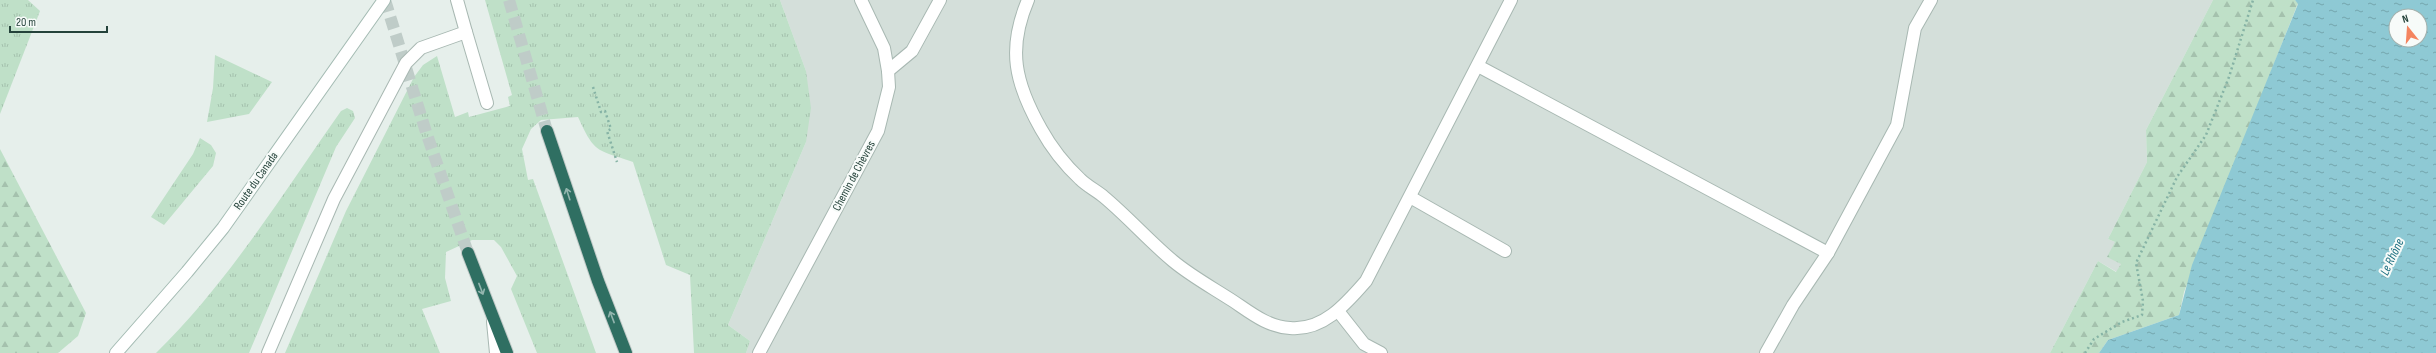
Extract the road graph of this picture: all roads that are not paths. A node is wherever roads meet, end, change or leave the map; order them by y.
1 (384, 0) edge
2 (458, 0) edge
3 (862, 0) edge
4 (940, 0) edge
5 (1028, 0) edge
6 (1511, 0) edge
7 (1931, 0) edge
8 (466, 32) junction
9 (1478, 66) junction
10 (888, 71) junction
11 (487, 103) dead end
12 (548, 131) tunnel mouth
13 (1410, 197) junction
14 (1505, 251) dead end
15 (468, 253) tunnel mouth
16 (1828, 253) junction
17 (1338, 311) junction
18 (492, 319) junction
19 (116, 353) edge
20 (268, 353) edge
21 (496, 353) edge
22 (507, 353) edge
23 (626, 353) edge
24 (759, 353) edge
25 (1381, 353) edge
26 (1766, 353) edge

1 - 19 street, Route du Canada
2 - 8 street
3 - 10 street, Chemin de Chèvres
4 - 10 street
5 - 17 street
6 - 9 street
7 - 16 street
8 - 11 street
8 - 20 street
9 - 13 street
9 - 16 street
10 - 24 street, Chemin de Chèvres
23 -> 12 highway
13 - 14 street
13 - 17 street
15 -> 18 highway
16 - 26 street
17 - 25 street
18 - 21 street
18 - 22 highway

